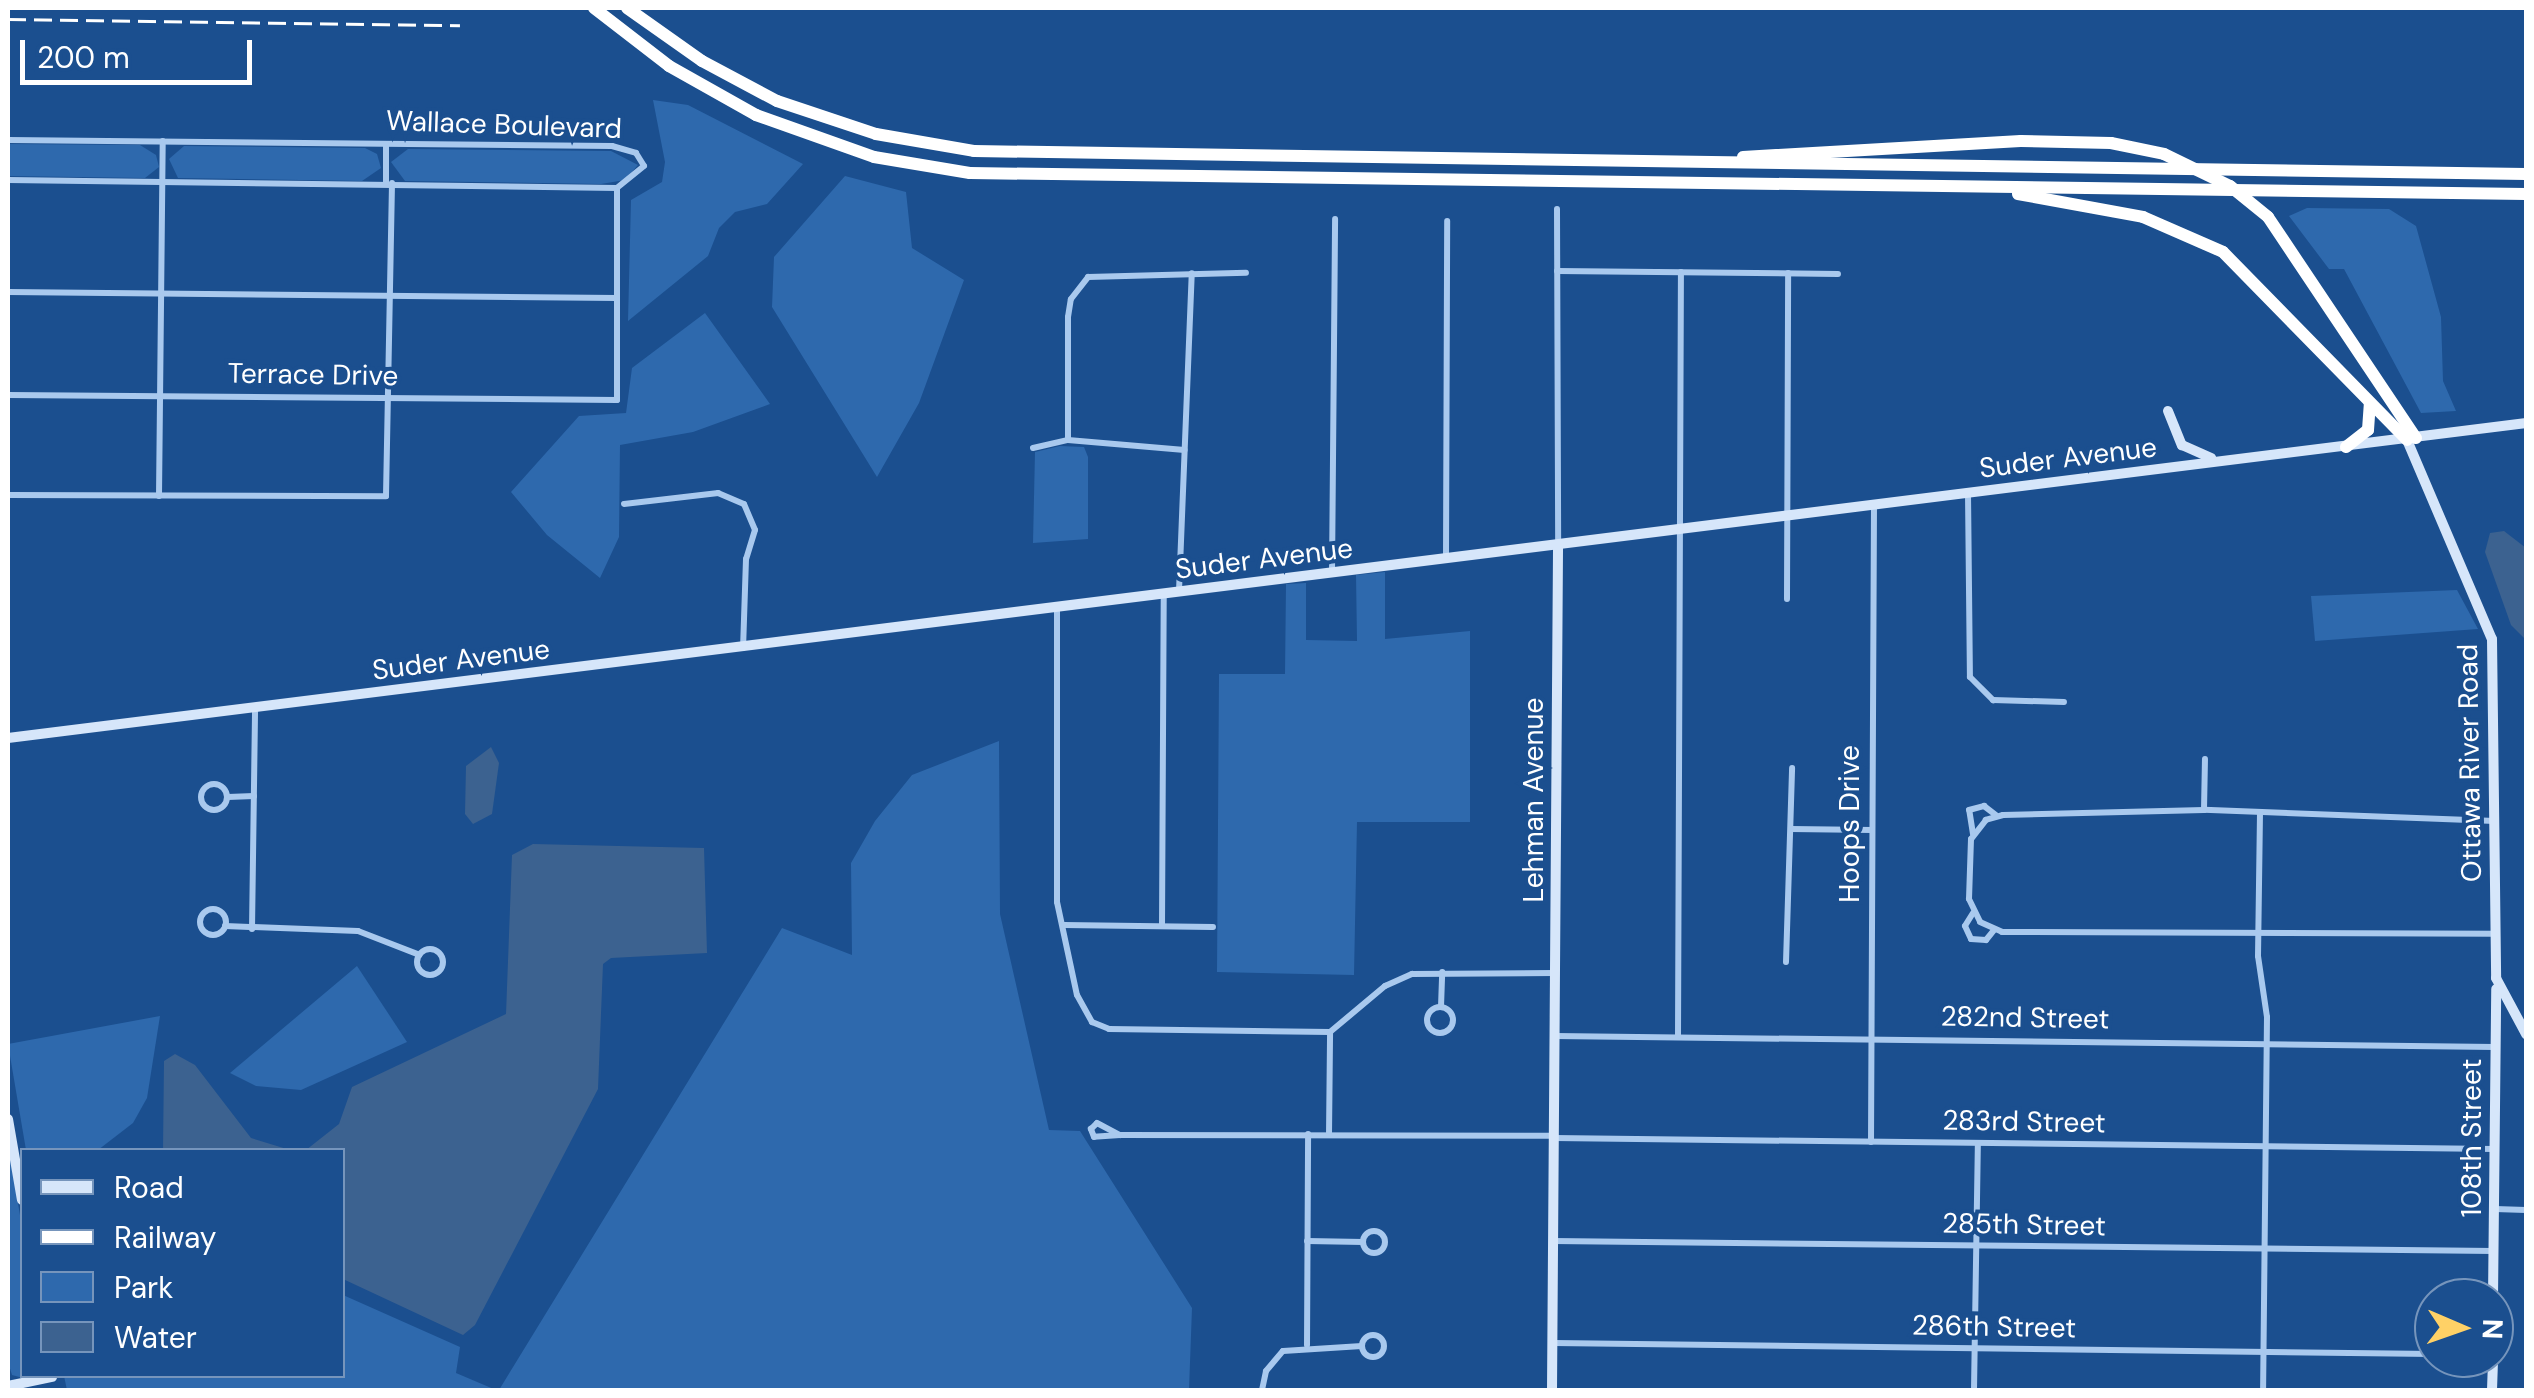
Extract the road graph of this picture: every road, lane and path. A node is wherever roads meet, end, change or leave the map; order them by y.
1 (594, 8) edge
2 (628, 8) edge
3 (8, 140) edge
4 (164, 141) junction
5 (386, 144) junction
6 (1660, 163) junction
7 (2526, 174) edge
8 (8, 180) edge
9 (163, 181) junction
10 (389, 183) junction
11 (1986, 187) junction
12 (617, 188) junction
13 (2526, 194) edge
14 (1558, 210) dead end
15 (1335, 219) dead end
16 (1447, 221) dead end
17 (1558, 271) junction
18 (1246, 272) dead end
19 (1681, 272) junction
20 (1192, 273) junction
21 (1788, 274) junction
22 (1838, 274) dead end
23 (8, 292) edge
24 (162, 294) junction
25 (392, 295) junction
26 (618, 298) junction
27 (8, 395) edge
28 (160, 396) junction
29 (390, 399) junction
30 (2370, 400) junction
31 (2168, 411) dead end
32 (2526, 423) edge
33 (2412, 439) junction
34 (1068, 440) junction
35 (1033, 448) dead end
36 (2346, 448) junction
37 (1185, 450) junction
38 (2226, 460) junction
39 (1968, 493) junction
40 (8, 495) edge
41 (159, 496) junction
42 (624, 504) dead end
43 (1874, 505) junction
44 (1788, 516) junction
45 (1681, 530) junction
46 (1558, 545) junction
47 (1446, 559) junction
48 (1332, 574) junction
49 (1179, 593) junction
50 (1164, 595) junction
51 (1786, 599) dead end
52 (1057, 609) junction
53 (743, 648) junction
54 (2064, 702) dead end
55 (254, 708) junction
56 (8, 738) edge
57 (2205, 759) dead end
58 (1792, 768) dead end
59 (254, 796) junction
60 (228, 797) junction
61 (2204, 810) junction
62 (2260, 813) junction
63 (1997, 816) junction
64 (2496, 821) junction
65 (1791, 829) junction
66 (1872, 830) junction
67 (1974, 834) junction
68 (1973, 912) junction
69 (225, 926) junction
70 (1064, 926) junction
71 (1162, 926) junction
72 (1213, 926) dead end
73 (252, 929) junction
74 (1994, 930) junction
75 (2258, 933) junction
76 (2496, 934) junction
77 (420, 954) junction
78 (1786, 962) dead end
79 (1442, 972) junction
80 (1555, 973) junction
81 (1440, 1007) junction
82 (2504, 1013) junction
83 (1330, 1032) junction
84 (2526, 1034) edge
85 (1555, 1036) junction
86 (1678, 1036) junction
87 (1872, 1039) junction
88 (2266, 1044) junction
89 (2495, 1046) junction
90 (8, 1119) edge
91 (1308, 1134) junction
92 (1329, 1134) junction
93 (1120, 1135) dead end
94 (1554, 1137) junction
95 (1871, 1142) junction
96 (1978, 1143) junction
97 (2266, 1148) junction
98 (2494, 1149) junction
99 (20, 1188) edge
100 (2494, 1210) junction
101 (2526, 1210) edge
102 (1307, 1241) junction
103 (1553, 1241) junction
104 (1363, 1242) dead end
105 (1976, 1246) junction
106 (2265, 1250) junction
107 (2494, 1252) junction
108 (2493, 1278) edge
109 (1553, 1343) junction
110 (1307, 1345) junction
111 (1362, 1346) dead end
112 (1974, 1349) junction
113 (2264, 1352) junction
114 (2414, 1354) edge
115 (43, 1378) edge
116 (8, 1386) edge
117 (1262, 1390) edge
118 (1552, 1390) edge
119 (1974, 1390) edge
120 (2263, 1390) edge

1 - 11 highway
2 - 6 highway
3 - 4 street, Wallace Boulevard
4 - 5 street, Wallace Boulevard
4 - 9 street
5 - 10 street
5 - 12 street, Wallace Boulevard
6 - 7 highway
6 - 33 highway, bridge
8 - 9 street
9 - 10 street
9 - 24 street
10 - 12 street
10 - 25 street
11 - 13 highway
11 - 30 highway
12 - 26 street
14 - 17 street, Lehman Avenue
15 - 48 street
16 - 47 street
17 - 19 street
17 - 46 street, Lehman Avenue
18 - 20 street
19 - 21 street
19 - 45 street
20 - 34 street
20 - 37 street
21 - 22 street
21 - 44 street
23 - 24 street
24 - 25 street
24 - 28 street
25 - 26 street
25 - 29 street
26 - 29 street, Terrace Drive
27 - 28 street, Terrace Drive
28 - 29 street, Terrace Drive
28 - 41 street
29 - 41 street
30 - 33 highway
30 - 36 highway
31 - 38 street
32 - 33 street, Suder Avenue
33 - 36 street, Suder Avenue
33 - 64 street, Ottawa River Road
34 - 35 street
34 - 37 street
36 - 38 street, Suder Avenue
37 - 49 street
38 - 39 street, Suder Avenue
39 - 43 street, Suder Avenue
39 - 54 street
40 - 41 street
42 - 53 street
43 - 44 street, Suder Avenue
43 - 66 street, Hoops Drive
44 - 45 street, Suder Avenue
44 - 51 street
45 - 46 street, Suder Avenue
45 - 86 street
46 - 47 street, Suder Avenue
46 - 80 street, Lehman Avenue
47 - 48 street, Suder Avenue
48 - 49 street, Suder Avenue
49 - 50 street, Suder Avenue
50 - 52 street, Suder Avenue
50 - 71 street
52 - 53 street, Suder Avenue
52 - 70 street
53 - 55 street, Suder Avenue
55 - 56 street, Suder Avenue
55 - 59 street
57 - 61 street
58 - 65 street
59 - 60 street
59 - 73 street
60 - 60 street
61 - 62 street
61 - 63 street
62 - 64 street
62 - 75 street
63 - 67 street
63 - 67 street
64 - 76 street, Ottawa River Road
65 - 66 street
65 - 78 street
66 - 87 street, Hoops Drive
67 - 68 street
68 - 74 street
68 - 74 street
69 - 69 street
69 - 73 street
70 - 71 street
70 - 83 street
71 - 72 street
73 - 77 street
74 - 75 street
75 - 76 street
75 - 88 street
76 - 82 street, Ottawa River Road
77 - 77 street
79 - 80 street
79 - 81 street
79 - 83 street
80 - 85 street, Lehman Avenue
81 - 81 street
82 - 84 street, Ottawa River Road
82 - 89 street, 108th Street
83 - 92 street
85 - 86 street, 282nd Street
85 - 94 street, Lehman Avenue
86 - 87 street, 282nd Street
87 - 88 street, 282nd Street
87 - 95 street, Hoops Drive
88 - 89 street, 282nd Street
88 - 97 street
89 - 98 street, 108th Street
90 - 99 street
91 - 92 street, 283rd Street
91 - 93 street, 283rd Street
91 - 102 street
92 - 94 street, 283rd Street
94 - 95 street, 283rd Street
94 - 103 street, Lehman Avenue
95 - 96 street, 283rd Street
96 - 97 street, 283rd Street
96 - 105 street
97 - 98 street, 283rd Street
97 - 106 street
98 - 100 street, 108th Street
100 - 101 street
100 - 107 street, 108th Street
102 - 104 street
102 - 110 street
103 - 105 street, 285th Street
103 - 109 street, Lehman Avenue
105 - 106 street, 285th Street
105 - 112 street
106 - 107 street, 285th Street
106 - 113 street
107 - 108 street, 108th Street
109 - 112 street, 286th Street
109 - 118 street, Lehman Avenue
110 - 111 street
110 - 117 street
112 - 113 street, 286th Street
112 - 119 street
113 - 114 street, 286th Street
113 - 120 street
115 - 116 street

